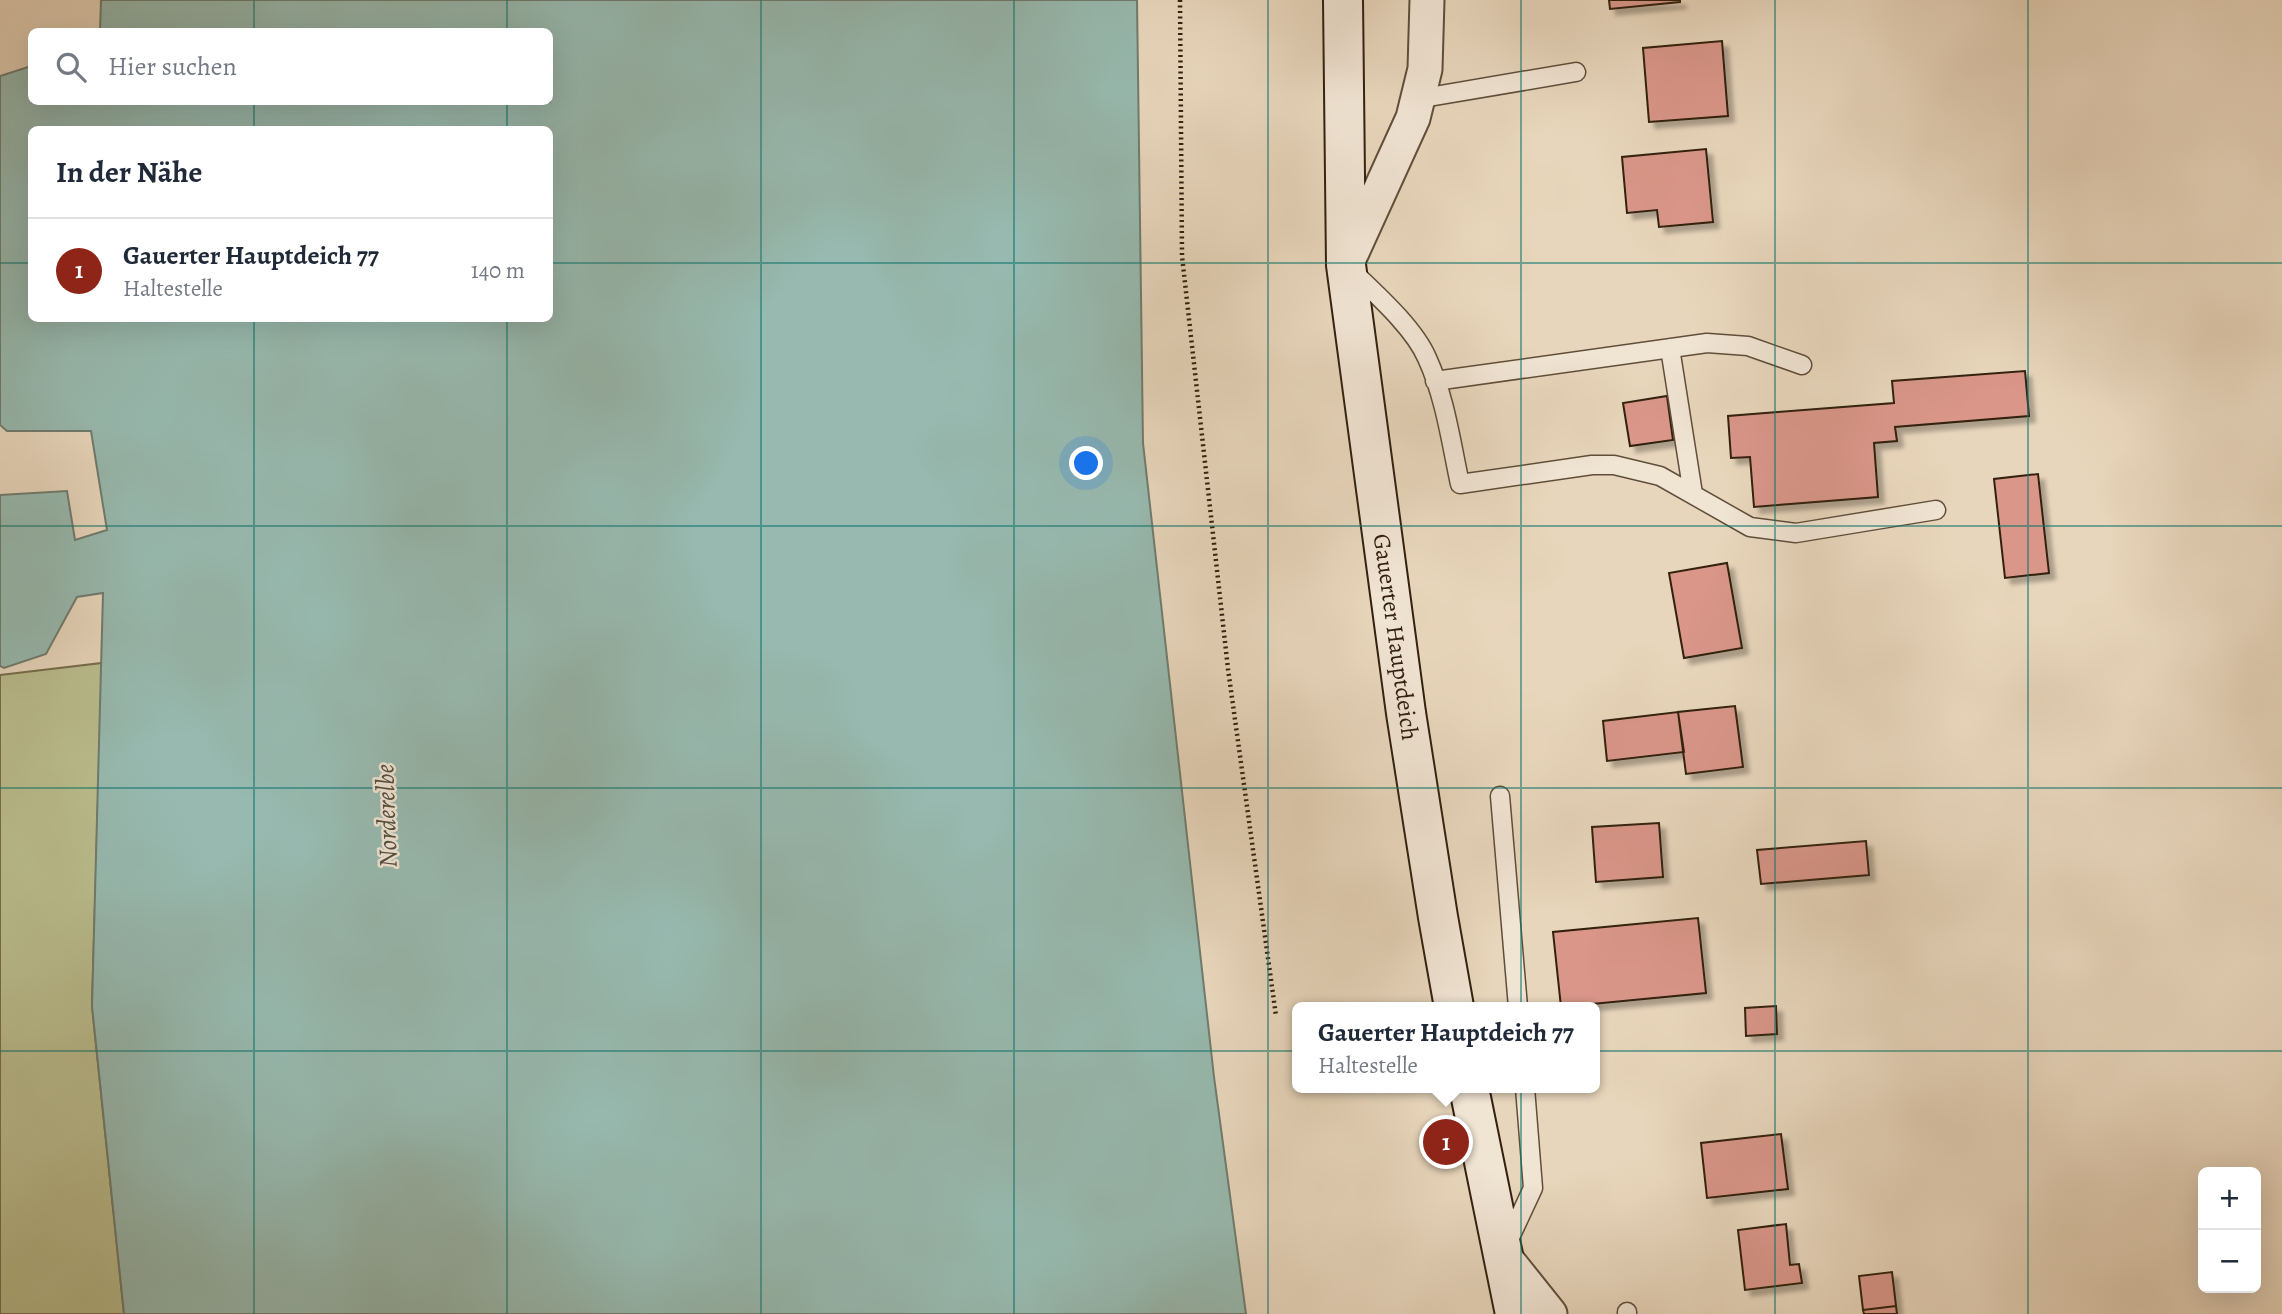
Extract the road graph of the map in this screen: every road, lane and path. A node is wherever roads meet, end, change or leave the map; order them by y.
1 (1180, 0) edge
2 (1343, 0) edge
3 (1427, 0) edge
4 (1577, 72) dead end
5 (1417, 99) junction
6 (1346, 265) junction
7 (1670, 348) junction
8 (1802, 365) dead end
9 (1435, 381) junction
10 (1693, 495) junction
11 (1936, 510) dead end
12 (1500, 796) dead end
13 (1453, 1002) edge
14 (1518, 1002) edge
15 (1276, 1016) dead end
16 (1470, 1093) edge
17 (1525, 1093) edge
18 (1502, 1254) junction
19 (1515, 1314) edge
20 (1550, 1314) edge

1 - 15 path
2 - 6 street, Gauerter Hauptdeich
3 - 5 street
4 - 5 lane
5 - 6 street
6 - 9 lane
6 - 13 street, Gauerter Hauptdeich
7 - 8 lane
7 - 9 lane
7 - 10 lane
9 - 10 lane
10 - 11 lane
12 - 14 lane
16 - 18 street
17 - 18 lane
18 - 19 street
18 - 20 street

